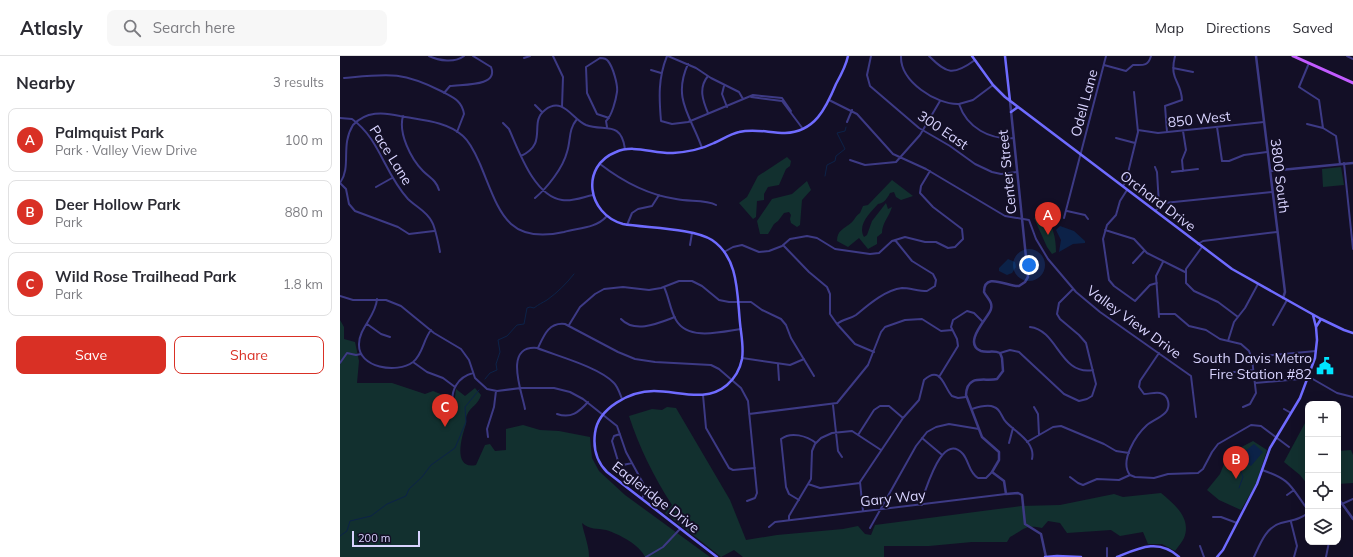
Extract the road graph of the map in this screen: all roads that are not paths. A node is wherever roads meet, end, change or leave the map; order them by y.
1 (429, 56) edge
2 (464, 56) edge
3 (473, 56) edge
4 (530, 56) edge
5 (553, 56) edge
6 (668, 56) edge
7 (848, 56) edge
8 (871, 56) edge
9 (901, 56) edge
10 (929, 56) edge
11 (972, 56) edge
12 (1005, 56) edge
13 (1106, 56) edge
14 (1151, 56) edge
15 (1175, 56) edge
16 (1256, 56) edge
17 (1293, 56) edge
18 (1347, 56) edge
19 (524, 58) dead end
20 (1353, 59) edge
21 (975, 60) junction
22 (1309, 63) junction
23 (688, 64) junction
24 (1104, 65) junction
25 (1173, 68) junction
26 (651, 70) dead end
27 (1193, 72) dead end
28 (661, 73) junction
29 (708, 76) junction
30 (344, 78) dead end
31 (1353, 84) edge
32 (993, 85) junction
33 (724, 86) junction
34 (1134, 92) dead end
35 (444, 93) junction
36 (743, 99) junction
37 (829, 100) junction
38 (940, 101) junction
39 (1010, 101) junction
40 (960, 104) junction
41 (534, 105) dead end
42 (562, 106) junction
43 (727, 107) junction
44 (1018, 107) junction
45 (852, 110) junction
46 (542, 112) junction
47 (1011, 112) junction
48 (708, 113) junction
49 (403, 116) junction
50 (340, 118) edge
51 (609, 119) junction
52 (577, 120) junction
53 (690, 121) junction
54 (356, 122) junction
55 (847, 122) dead end
56 (1264, 122) junction
57 (503, 123) dead end
58 (1307, 124) dead end
59 (607, 126) junction
60 (1217, 127) junction
61 (1323, 128) junction
62 (803, 129) junction
63 (1138, 130) junction
64 (923, 131) junction
65 (1183, 131) junction
66 (457, 132) junction
67 (1167, 132) junction
68 (1014, 138) junction
69 (1116, 138) dead end
70 (1135, 143) junction
71 (702, 148) junction
72 (625, 149) junction
73 (1267, 152) junction
74 (1081, 154) junction
75 (521, 156) junction
76 (900, 157) junction
77 (850, 160) dead end
78 (1353, 162) edge
79 (600, 164) junction
80 (1342, 164) junction
81 (1155, 167) dead end
82 (1198, 169) dead end
83 (930, 171) junction
84 (1183, 171) junction
85 (1270, 171) junction
86 (1017, 172) junction
87 (1172, 172) dead end
88 (392, 178) junction
89 (340, 183) edge
90 (1123, 186) junction
91 (376, 187) dead end
92 (544, 189) junction
93 (439, 190) dead end
94 (1127, 190) junction
95 (1272, 192) junction
96 (593, 195) junction
97 (659, 195) junction
98 (534, 198) dead end
99 (716, 205) dead end
100 (1160, 206) junction
101 (1067, 211) junction
102 (1156, 211) junction
103 (606, 217) junction
104 (1064, 218) dead end
105 (1022, 219) junction
106 (1088, 219) dead end
107 (627, 225) junction
108 (1105, 230) junction
109 (434, 231) junction
110 (1277, 232) junction
111 (692, 233) junction
112 (895, 240) junction
113 (1198, 244) junction
114 (690, 245) dead end
115 (783, 245) junction
116 (1202, 247) junction
117 (1353, 249) edge
118 (1144, 251) junction
119 (440, 252) dead end
120 (724, 252) junction
121 (1163, 262) junction
122 (1133, 263) dead end
123 (1185, 272) junction
124 (1157, 283) junction
125 (1258, 284) junction
126 (664, 287) junction
127 (1073, 289) junction
128 (340, 296) edge
129 (1283, 298) junction
130 (377, 299) junction
131 (1287, 300) junction
132 (738, 302) junction
133 (1160, 314) junction
134 (1313, 314) junction
135 (674, 317) junction
136 (1159, 317) dead end
137 (1238, 317) junction
138 (621, 318) dead end
139 (1321, 319) junction
140 (982, 320) junction
141 (367, 324) junction
142 (837, 324) junction
143 (569, 325) junction
144 (1273, 326) dead end
145 (1030, 327) dead end
146 (1316, 327) junction
147 (741, 329) junction
148 (431, 330) junction
149 (952, 330) junction
150 (1353, 333) edge
151 (390, 337) dead end
152 (1228, 341) junction
153 (538, 348) junction
154 (1316, 351) junction
155 (874, 352) junction
156 (1000, 353) junction
157 (1159, 353) junction
158 (361, 354) junction
159 (1252, 357) junction
160 (742, 358) junction
161 (804, 360) junction
162 (413, 362) junction
163 (340, 363) edge
164 (778, 364) junction
165 (1093, 370) junction
166 (1253, 370) junction
167 (473, 373) junction
168 (1225, 373) dead end
169 (814, 376) dead end
170 (940, 377) junction
171 (1308, 378) junction
172 (732, 380) junction
173 (779, 380) dead end
174 (1255, 383) junction
175 (455, 387) junction
176 (521, 388) junction
177 (496, 391) junction
178 (703, 395) junction
179 (966, 397) junction
180 (1353, 397) edge
181 (622, 400) junction
182 (588, 402) junction
183 (833, 405) junction
184 (453, 406) dead end
185 (1034, 407) dead end
186 (1243, 407) dead end
187 (525, 409) dead end
188 (972, 409) junction
189 (1284, 409) dead end
190 (1292, 413) junction
191 (557, 414) dead end
192 (603, 414) junction
193 (749, 414) junction
194 (1196, 417) dead end
195 (903, 418) junction
196 (1013, 428) junction
197 (979, 429) junction
198 (836, 432) junction
199 (620, 434) junction
200 (858, 435) junction
201 (1039, 435) junction
202 (488, 437) dead end
203 (922, 438) junction
204 (1276, 438) junction
205 (1027, 442) junction
206 (816, 443) junction
207 (1009, 443) dead end
208 (1289, 447) dead end
209 (881, 450) junction
210 (1129, 452) junction
211 (941, 455) junction
212 (842, 457) dead end
213 (1032, 459) dead end
214 (632, 463) junction
215 (755, 468) junction
216 (1262, 470) junction
217 (992, 472) junction
218 (1130, 475) junction
219 (1070, 477) dead end
220 (860, 483) junction
221 (808, 484) junction
222 (1294, 490) junction
223 (1006, 494) junction
224 (1287, 495) dead end
225 (642, 499) junction
226 (1353, 499) edge
227 (799, 500) junction
228 (747, 501) dead end
229 (1342, 504) joint
230 (922, 505) junction
231 (880, 509) junction
232 (1307, 509) edge
233 (863, 511) junction
234 (1305, 515) edge
235 (1213, 517) dead end
236 (1353, 519) edge
237 (789, 521) junction
238 (1291, 522) junction
239 (1237, 523) junction
240 (680, 528) junction
241 (769, 528) dead end
242 (870, 528) dead end
243 (1328, 545) edge
244 (1200, 546) dead end
245 (1107, 548) dead end
246 (646, 557) edge
247 (717, 557) edge
248 (1046, 557) edge
249 (1081, 557) edge
250 (1107, 557) edge
251 (1117, 557) edge
252 (1179, 557) edge
253 (1204, 557) edge
254 (1217, 557) edge
255 (1254, 557) edge
256 (1294, 557) edge
257 (1326, 557) edge

1 - 2 street
3 - 35 street
4 - 19 street
5 - 42 street
6 - 23 street
6 - 28 street
7 - 37 main road
8 - 64 street, 300 East
9 - 38 street
10 - 21 street
11 - 21 main road, Orchard Drive
12 - 39 main road, Center Street
13 - 24 street, Odell Lane
14 - 24 street
15 - 25 street
16 - 56 street, 3800 South
17 - 22 main road
18 - 20 street
21 - 32 main road, Orchard Drive
22 - 31 main road
22 - 61 street
23 - 29 street
23 - 53 street
24 - 74 street, Odell Lane
25 - 27 street
25 - 67 street
26 - 28 street
28 - 53 street
29 - 33 street
29 - 48 street
30 - 35 street
32 - 39 main road, Orchard Drive
32 - 40 street
33 - 36 street
33 - 43 street
34 - 63 street
35 - 66 street
36 - 43 street
36 - 62 street
37 - 45 street
37 - 62 main road
38 - 40 street
38 - 64 street
39 - 44 main road, Orchard Drive
39 - 47 street, Center Street
40 - 68 street
41 - 46 street
42 - 46 street
42 - 52 street
43 - 48 street
44 - 47 main road
44 - 74 main road, Orchard Drive
45 - 55 street
45 - 76 street
46 - 75 street
47 - 68 street, Center Street
48 - 53 street
49 - 54 street
49 - 66 street
49 - 93 street
50 - 54 street, Pace Lane
51 - 51 street
51 - 59 street
52 - 59 street
52 - 92 street
53 - 71 street
54 - 88 street, Pace Lane
54 - 89 street
56 - 60 street, 850 West
56 - 73 street, 3800 South
57 - 75 street
58 - 61 street
59 - 72 street
60 - 65 street, 850 West
60 - 73 street
61 - 80 street
62 - 71 main road
63 - 67 street, 850 West
63 - 70 street
64 - 76 street
64 - 86 street, 300 East
65 - 67 street, 850 West
65 - 84 street
66 - 103 street
68 - 86 street, Center Street
69 - 70 street
70 - 90 street
71 - 72 main road
72 - 79 main road
73 - 85 street, 3800 South
74 - 90 main road, Orchard Drive
74 - 101 street, Odell Lane
75 - 92 street
76 - 77 street
76 - 83 street
78 - 80 street
79 - 96 main road
79 - 97 street
80 - 85 street
80 - 117 street
81 - 100 street
82 - 84 street
83 - 105 street
83 - 112 street
84 - 87 street
85 - 95 street, 3800 South
86 - 105 street, Center Street
88 - 91 street
88 - 109 street, Pace Lane
89 - 109 street
90 - 94 main road, Orchard Drive
92 - 96 street
92 - 98 street
94 - 102 main road, Orchard Drive
94 - 108 street
95 - 100 street
95 - 110 street, 3800 South
96 - 103 main road
97 - 99 street
97 - 107 street
100 - 102 street
101 - 104 street, Odell Lane
101 - 106 street
102 - 113 main road, Orchard Drive
103 - 107 main road
105 - 127 street, Valley View Drive
105 - 140 street, Center Street
107 - 111 main road
108 - 118 street
108 - 124 street
109 - 119 street, Pace Lane
110 - 113 street
110 - 129 street, 3800 South
111 - 114 street
111 - 120 main road
112 - 115 street
112 - 142 street
113 - 116 main road, Orchard Drive
115 - 120 street
115 - 142 street
116 - 123 street
116 - 125 main road, Orchard Drive
118 - 121 street
118 - 122 street
120 - 132 main road
121 - 123 street
121 - 124 street
123 - 137 street
124 - 133 street
125 - 129 main road, Orchard Drive
125 - 137 street
126 - 132 street
126 - 135 street
126 - 143 street
127 - 157 street, Valley View Drive
127 - 165 street
128 - 130 street
129 - 131 main road, Orchard Drive
130 - 141 street
130 - 148 street
131 - 134 main road, Orchard Drive
131 - 144 street
132 - 147 main road
132 - 161 street
133 - 136 street
133 - 152 street
134 - 139 main road, Orchard Drive
134 - 146 main road
135 - 138 street
135 - 147 street
137 - 152 street
139 - 146 main road
139 - 150 main road, Orchard Drive
140 - 149 street
140 - 156 street
141 - 151 street
141 - 158 street
142 - 155 street
143 - 153 street
143 - 172 street
145 - 165 street
146 - 154 main road
147 - 160 main road
148 - 162 street
148 - 167 street
149 - 155 street
149 - 170 street
152 - 159 street
153 - 176 street
153 - 181 street
154 - 159 street
154 - 171 main road
155 - 183 street
156 - 165 street
156 - 179 street
157 - 194 street, Valley View Drive
157 - 210 street
158 - 162 street
158 - 163 street
159 - 166 street
160 - 164 street
160 - 172 main road
161 - 164 street
161 - 169 street
162 - 175 street
164 - 173 street
166 - 168 street
166 - 174 street
167 - 175 street
167 - 177 street
170 - 179 street
170 - 195 street
171 - 174 street
171 - 180 street
171 - 190 main road
172 - 178 main road
172 - 193 street
174 - 186 street
175 - 184 street
176 - 177 street
176 - 182 street
176 - 187 street
177 - 202 street
178 - 181 main road
178 - 215 street
179 - 188 street
181 - 192 main road
182 - 191 street
182 - 192 street
183 - 193 street
183 - 198 street
185 - 201 street
188 - 196 street
188 - 197 street
189 - 190 street
190 - 204 main road
192 - 199 street
192 - 225 main road, Eagleridge Drive
193 - 215 street
195 - 200 street
195 - 209 street
196 - 205 street
196 - 207 street
197 - 203 street
197 - 217 street
198 - 200 street
198 - 206 street
198 - 212 street
199 - 214 street
199 - 214 street
200 - 209 street
201 - 205 street
201 - 210 street
203 - 211 street
203 - 231 street
204 - 208 street
204 - 216 main road
204 - 218 street
205 - 213 street
206 - 221 street
206 - 227 street
209 - 220 street
210 - 218 street
211 - 217 street
211 - 230 street
214 - 225 street
215 - 228 street
216 - 222 street
216 - 239 main road
217 - 223 street
218 - 219 street
220 - 221 street
220 - 233 street
221 - 227 street
222 - 224 street
222 - 232 street
223 - 230 street, Gary Way
223 - 248 street, Gary Way
225 - 240 main road, Eagleridge Drive
226 - 229 street
227 - 237 street
229 - 236 street
230 - 231 street, Gary Way
231 - 233 street, Gary Way
231 - 242 street
233 - 237 street, Gary Way
234 - 238 street
235 - 239 street
237 - 241 street, Gary Way
238 - 255 street
238 - 256 street
239 - 254 main road
240 - 246 street
240 - 247 main road, Eagleridge Drive
243 - 257 street
244 - 253 street
245 - 250 street
248 - 249 main road
251 - 252 main road

